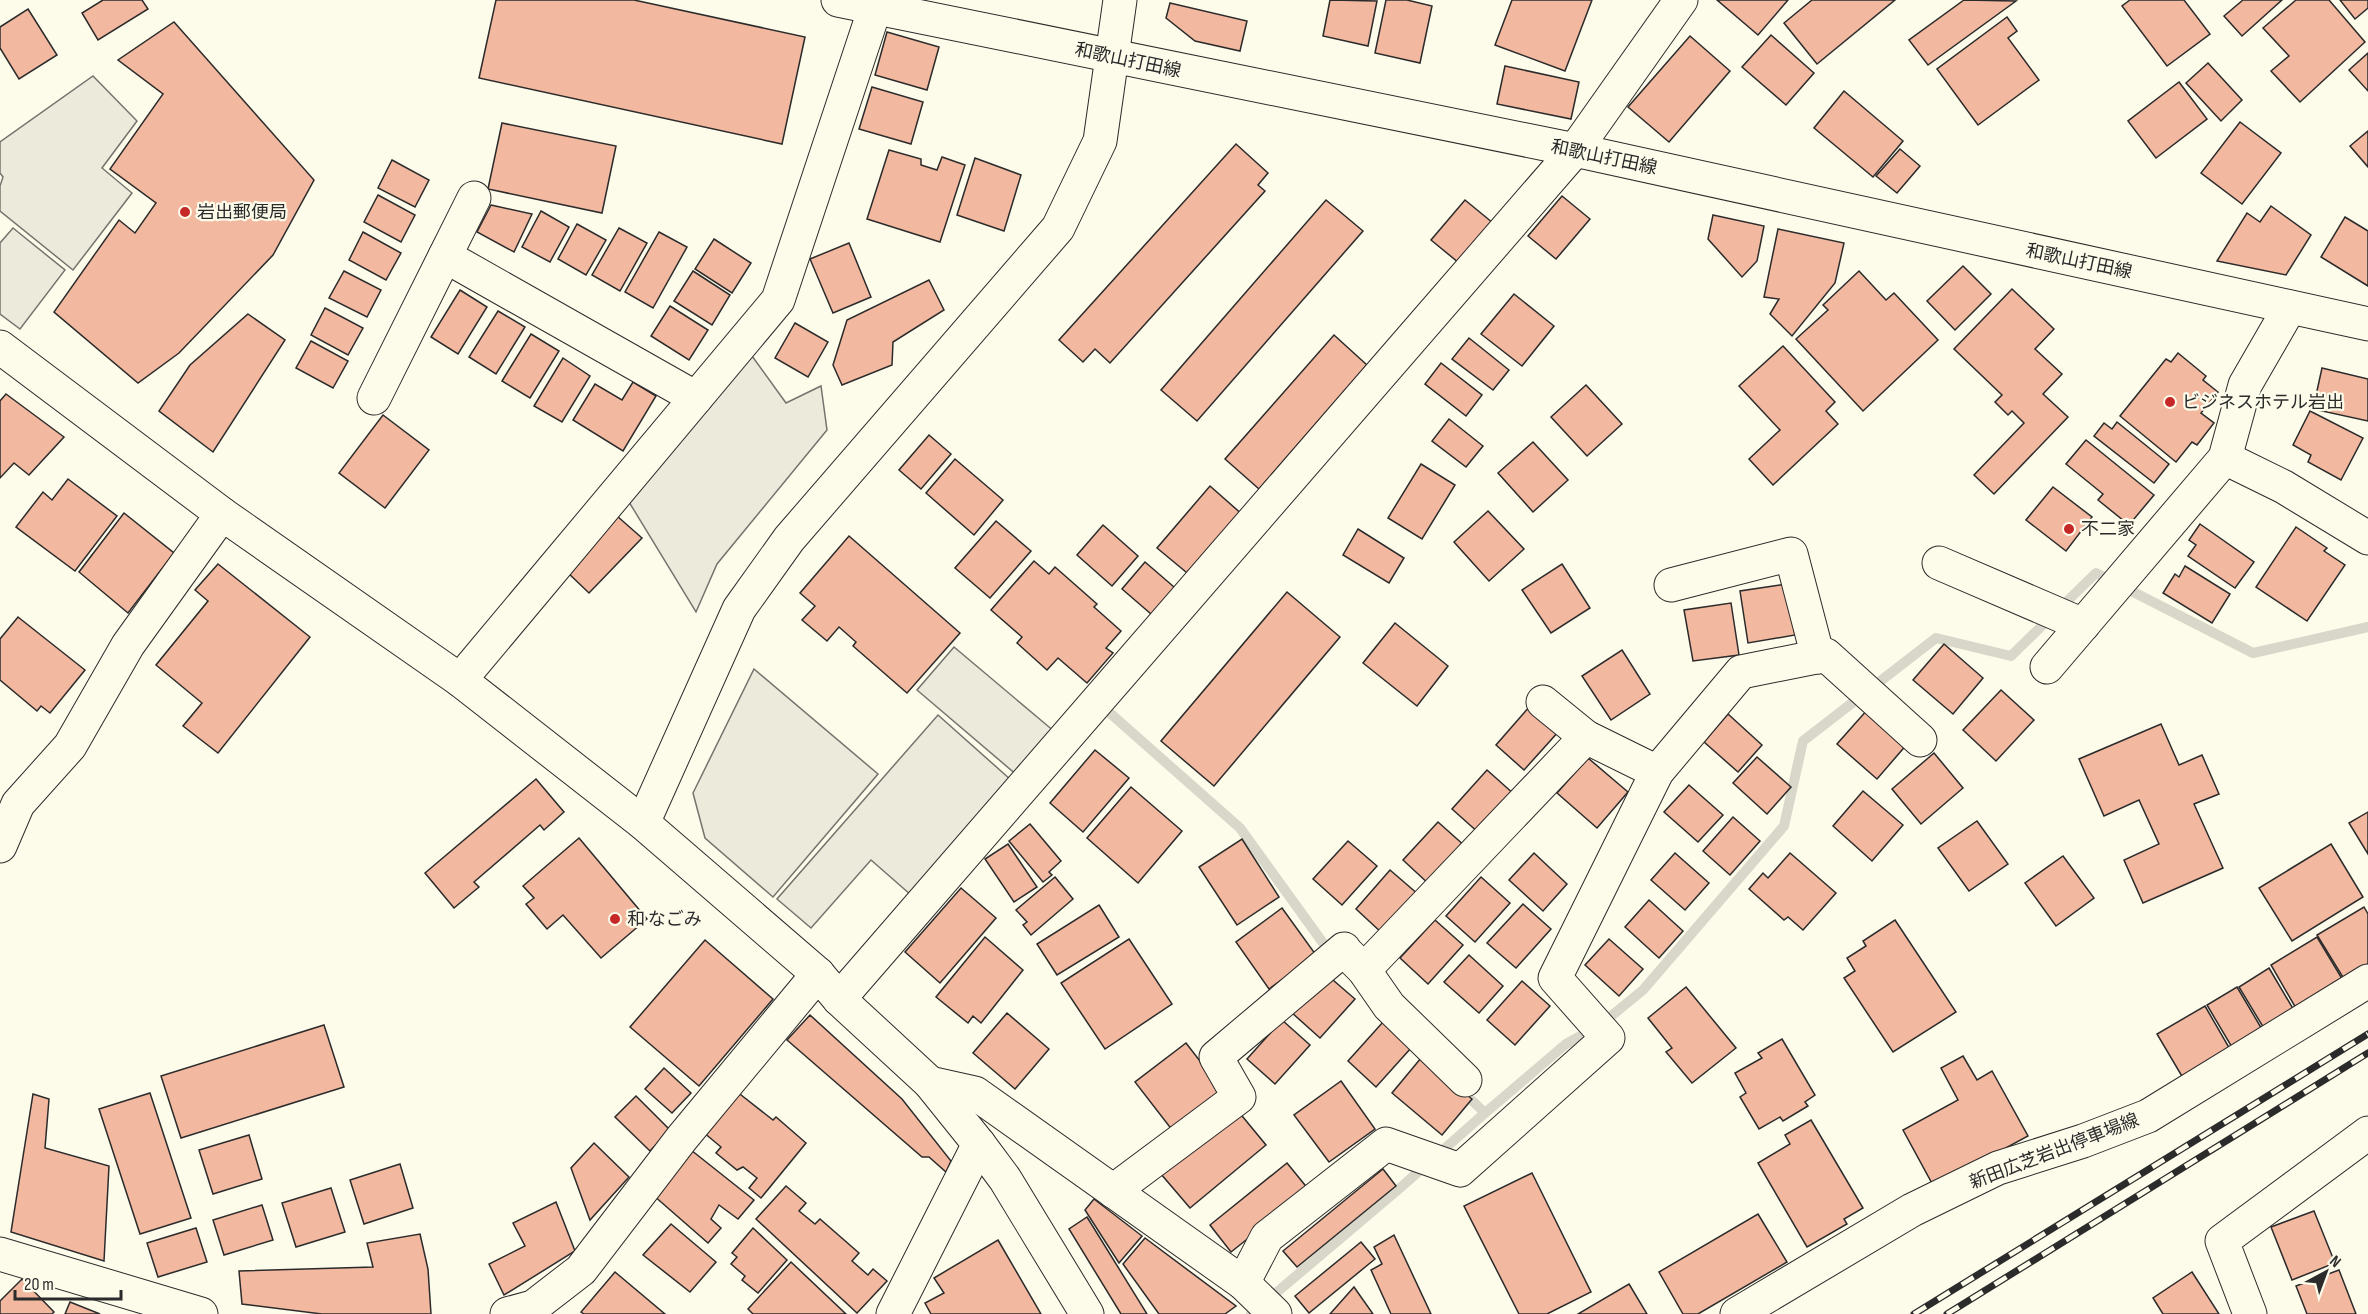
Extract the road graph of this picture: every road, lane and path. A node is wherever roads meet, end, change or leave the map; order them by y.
1 (838, 0) edge
2 (1120, 0) edge
3 (1681, 0) edge
4 (875, 8) junction
5 (1113, 57) junction
6 (1575, 150) junction
7 (474, 198) dead end
8 (445, 256) junction
9 (2290, 307) junction
10 (2368, 324) edge
11 (0, 347) edge
12 (374, 398) dead end
13 (696, 398) junction
14 (2225, 458) junction
15 (222, 514) junction
16 (2368, 538) edge
17 (1939, 562) dead end
18 (1671, 585) dead end
19 (2083, 625) junction
20 (1818, 657) junction
21 (2047, 667) dead end
22 (460, 680) junction
23 (1543, 702) dead end
24 (1586, 737) junction
25 (1920, 740) dead end
26 (1657, 772) junction
27 (643, 823) junction
28 (0, 846) edge
29 (1345, 951) junction
30 (818, 974) junction
31 (2368, 981) edge
32 (839, 999) junction
33 (1465, 1080) dead end
34 (930, 1083) junction
35 (2368, 1133) edge
36 (979, 1144) junction
37 (1113, 1191) junction
38 (0, 1254) edge
39 (1243, 1283) junction
40 (201, 1314) edge
41 (507, 1314) edge
42 (893, 1314) edge
43 (1087, 1314) edge
44 (1275, 1314) edge
45 (1737, 1314) edge
46 (2250, 1314) edge

1 - 4 street, 和歌山打田線
2 - 5 street
3 - 6 street
4 - 5 street, 和歌山打田線
4 - 13 street
5 - 6 street, 和歌山打田線
5 - 27 street
6 - 9 street, 和歌山打田線
6 - 32 street
7 - 8 street
8 - 12 street
8 - 13 street
9 - 10 street, 和歌山打田線
9 - 14 street
11 - 15 street
13 - 22 street
14 - 16 street
14 - 19 street
15 - 22 street
15 - 28 street
17 - 19 street
18 - 20 street
19 - 21 street
20 - 25 street
20 - 26 street
22 - 27 street
23 - 24 street
24 - 26 street
24 - 29 street
26 - 39 street
27 - 30 street
29 - 33 street
29 - 37 street
30 - 32 street
30 - 41 street
31 - 45 street, 新田広芝岩出停車場線
32 - 34 street
34 - 36 street
34 - 37 street
35 - 46 street
36 - 42 street
36 - 43 street
37 - 39 street
38 - 40 street
39 - 44 street

